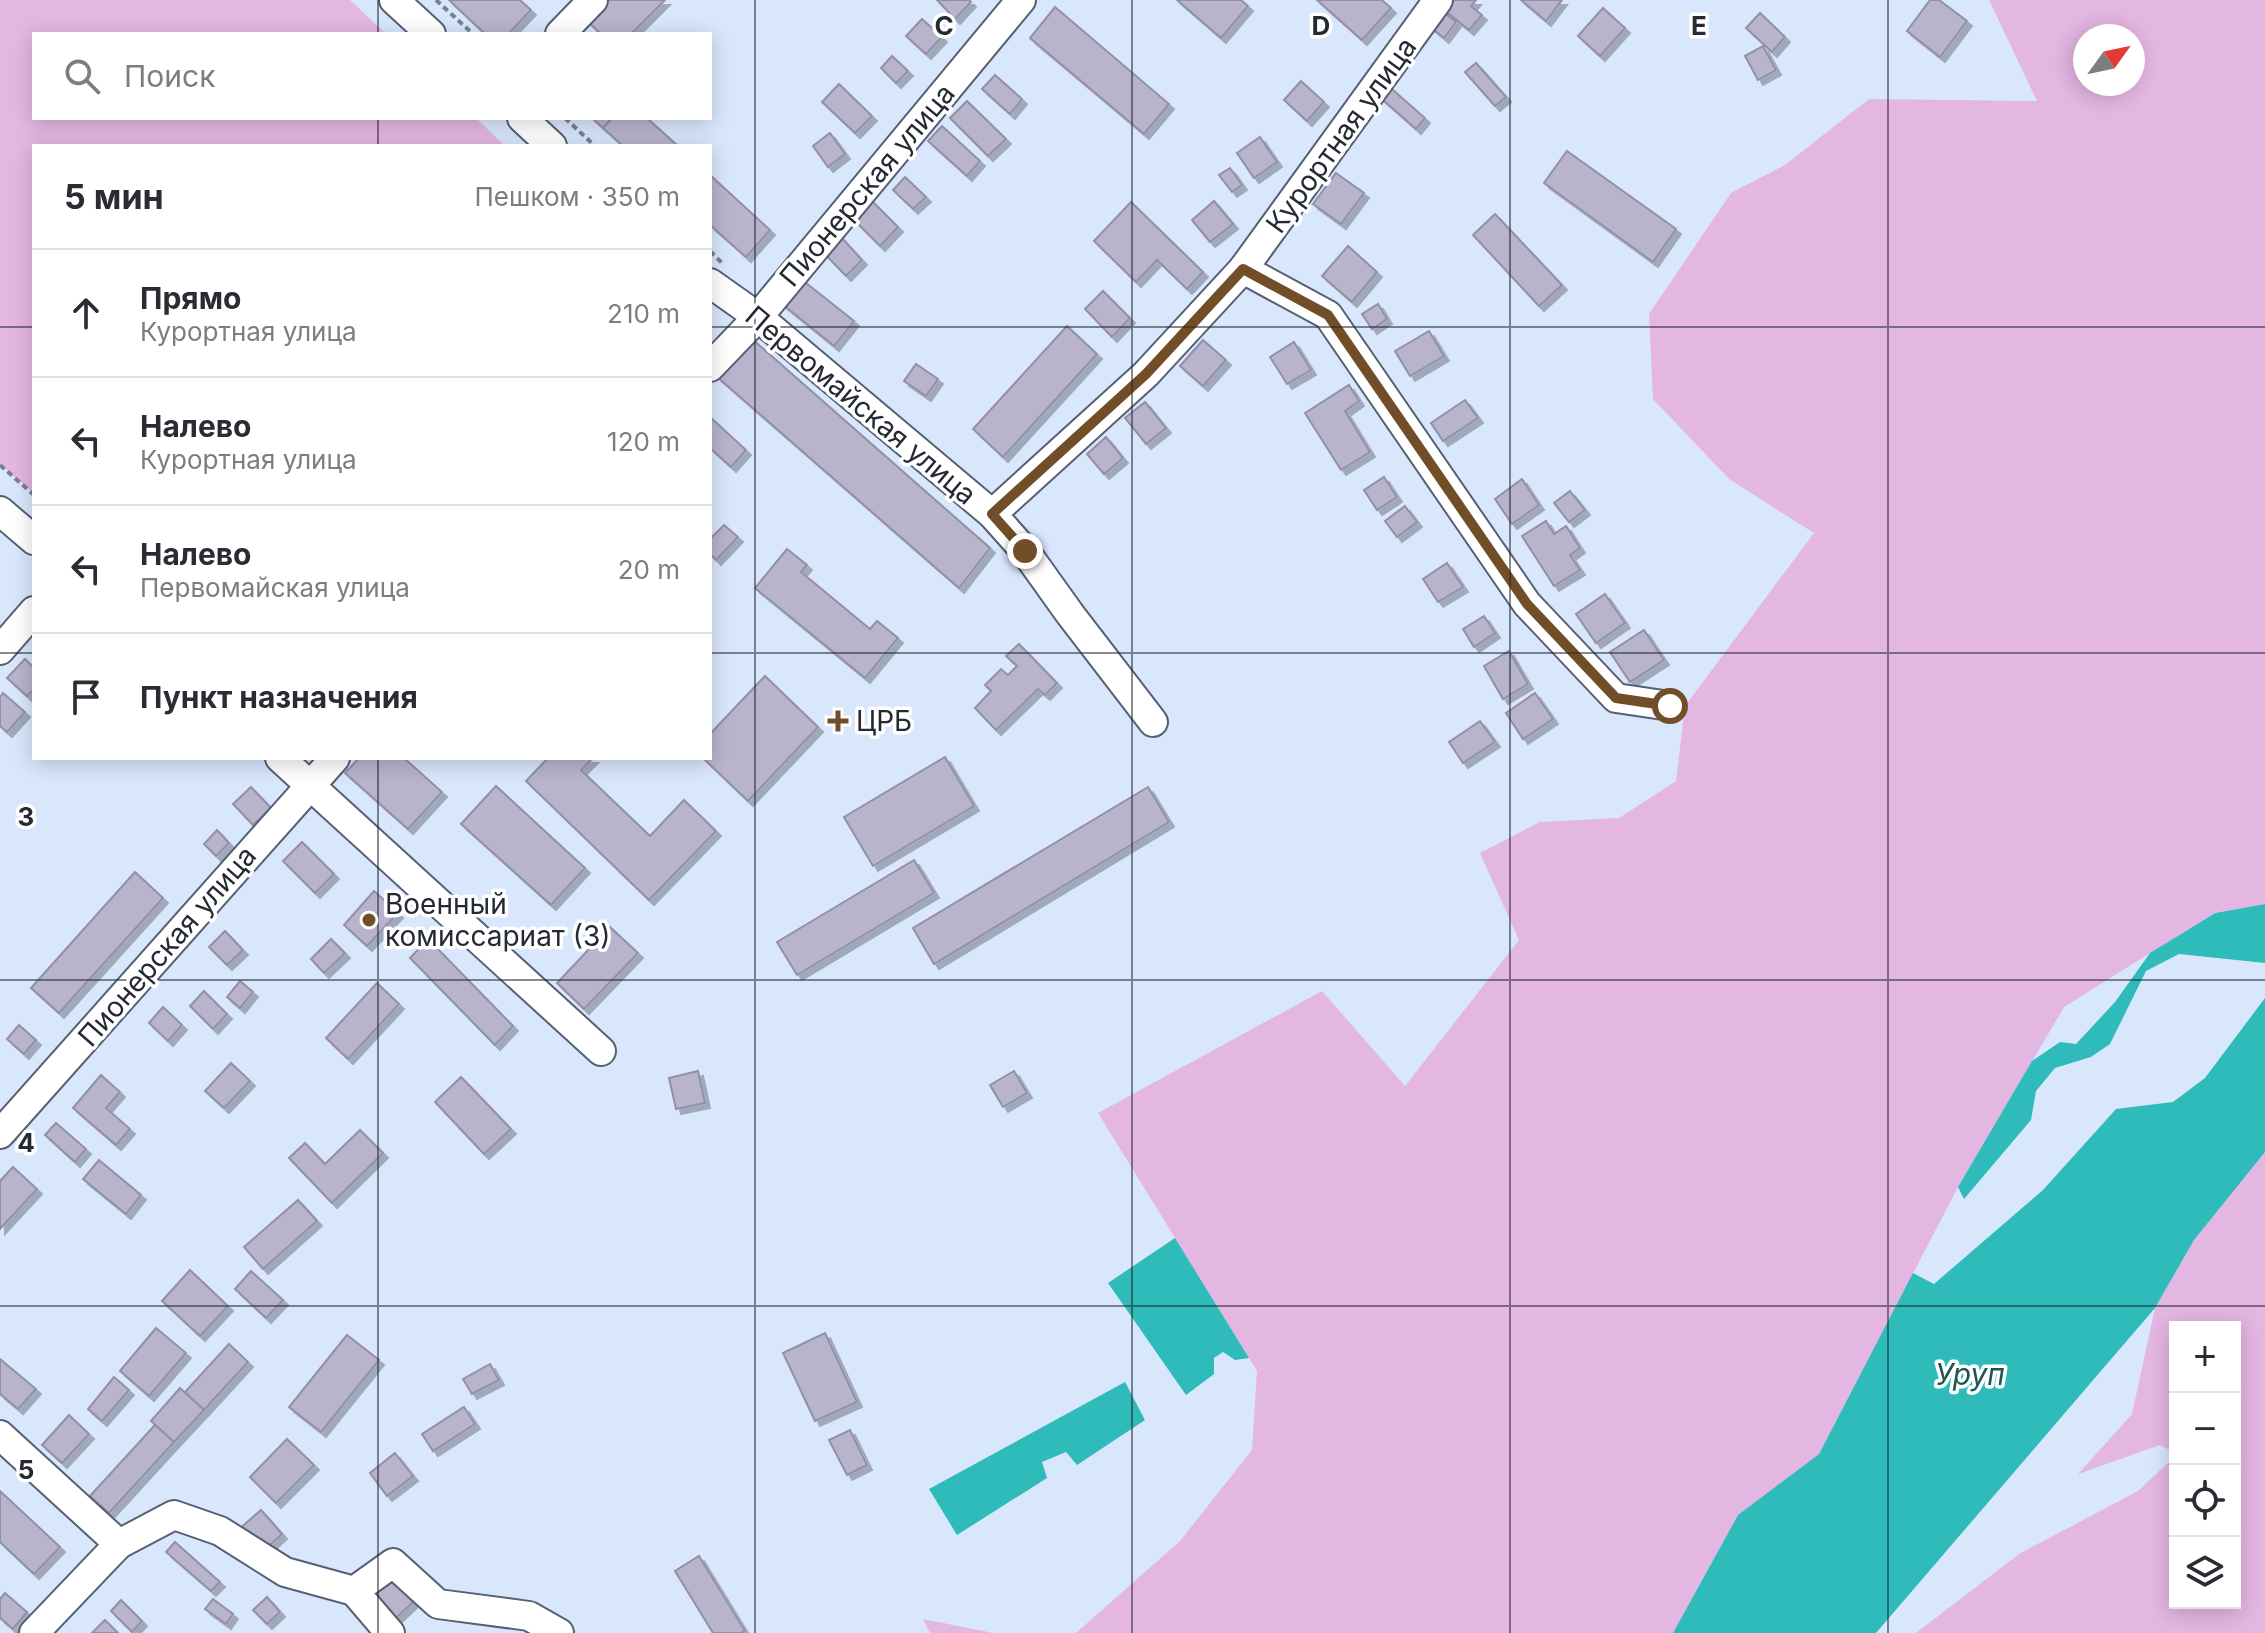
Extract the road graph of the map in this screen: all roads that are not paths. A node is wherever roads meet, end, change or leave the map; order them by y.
1 (394, 0) edge
2 (593, 0) edge
3 (1021, 0) edge
4 (1438, 0) edge
5 (429, 32) edge
6 (562, 32) edge
7 (524, 120) edge
8 (550, 144) edge
9 (1243, 269) junction
10 (712, 284) edge
11 (758, 317) junction
12 (712, 365) edge
13 (0, 511) edge
14 (992, 514) junction
15 (32, 538) edge
16 (32, 613) edge
17 (0, 650) edge
18 (1670, 706) dead end
19 (1153, 722) dead end
20 (282, 760) edge
21 (333, 760) edge
22 (310, 784) junction
23 (601, 1051) dead end
24 (0, 1134) edge
25 (0, 1435) edge
26 (119, 1544) junction
27 (354, 1591) junction
28 (34, 1633) edge
29 (390, 1633) edge
30 (559, 1633) edge

1 - 5 street
2 - 6 street
3 - 11 street, Пионерская улица
4 - 9 street, Курортная улица
7 - 8 street
9 - 14 street, Курортная улица
9 - 18 street
10 - 11 street, Первомайская улица
11 - 12 street, Пионерская улица
11 - 14 street, Первомайская улица
13 - 15 street
14 - 19 street, Первомайская улица
16 - 17 street
20 - 22 street
21 - 22 street, Пионерская улица
22 - 23 street
22 - 24 street, Пионерская улица
25 - 26 street
26 - 27 street
26 - 28 street
27 - 29 street
27 - 30 street

